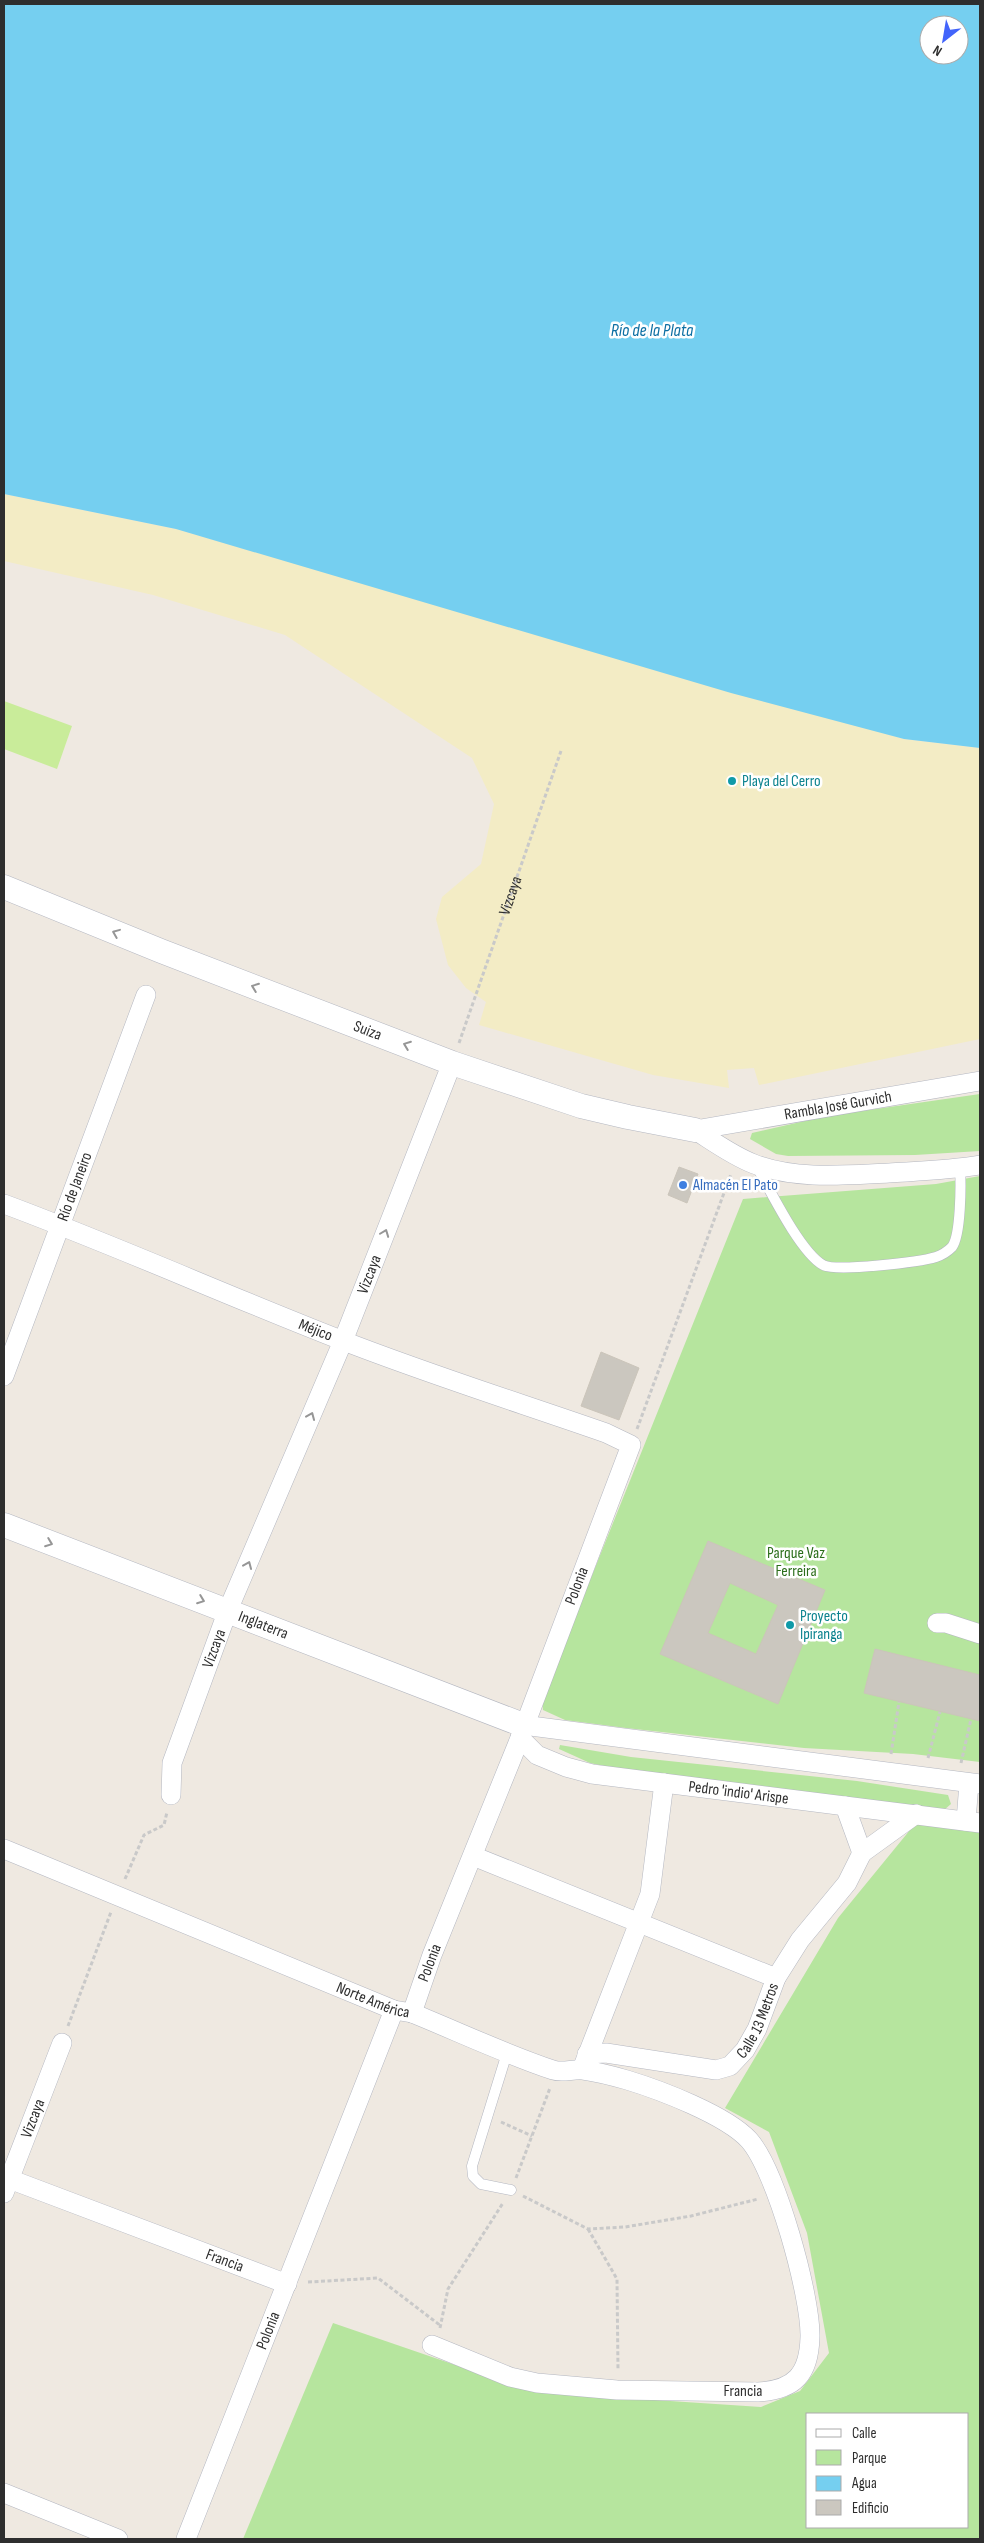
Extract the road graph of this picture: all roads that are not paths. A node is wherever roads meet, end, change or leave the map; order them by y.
1 (4, 887) edge
2 (146, 995) dead end
3 (452, 1063) junction
4 (980, 1081) edge
5 (695, 1130) junction
6 (755, 1165) junction
7 (980, 1165) edge
8 (960, 1168) junction
9 (4, 1204) edge
10 (61, 1225) junction
11 (343, 1341) junction
12 (4, 1376) edge
13 (631, 1445) joint
14 (4, 1525) edge
15 (228, 1610) junction
16 (937, 1623) dead end
17 (980, 1634) edge
18 (522, 1731) junction
19 (664, 1783) junction
20 (969, 1783) edge
21 (171, 1795) dead end
22 (845, 1806) junction
23 (916, 1814) junction
24 (973, 1822) edge
25 (4, 1849) edge
26 (862, 1853) junction
27 (473, 1856) junction
28 (640, 1922) junction
29 (776, 1978) junction
30 (403, 2012) junction
31 (62, 2043) dead end
32 (508, 2053) junction
33 (584, 2062) junction
34 (744, 2136) joint
35 (6, 2183) edge
36 (511, 2190) road end
37 (287, 2284) junction
38 (432, 2345) road end
39 (4, 2493) edge
40 (118, 2539) edge
41 (186, 2539) edge

3 -> 1 street, Suiza
2 - 10 street, Río de Janeiro
3 - 5 street, Suiza
11 -> 3 street, Vizcaya
4 - 5 street, Rambla José Gurvich
5 - 6 street, Suiza
6 - 8 street
6 - 8 lane
7 - 8 street
9 - 10 street, Méjico
10 - 11 street, Méjico
10 - 12 street, Río de Janeiro
11 - 13 street, Méjico
15 -> 11 street, Vizcaya
13 - 18 street, Polonia
14 -> 15 street, Inglaterra
15 - 18 street, Inglaterra
15 - 21 street, Vizcaya
16 - 17 street
18 - 19 street, Pedro 'indio' Arispe
18 - 20 street
18 - 27 street, Polonia
19 - 22 street, Pedro 'indio' Arispe
19 - 28 street
20 - 24 street, Pedro 'indio' Arispe
22 - 23 street, Pedro 'indio' Arispe
22 - 26 street
23 - 24 street, Pedro 'indio' Arispe
23 - 26 street, Calle 13 Metros
25 - 30 street, Norte América
26 - 29 street, Calle 13 Metros
27 - 28 street
27 - 30 street, Polonia
28 - 29 street
28 - 33 street
29 - 33 street, Calle 13 Metros
30 - 32 street, Norte América
30 - 37 street, Polonia
31 - 35 street, Vizcaya
32 - 33 street, Norte América
32 - 36 lane
33 - 34 street, Norte América
34 - 38 street, Francia
35 - 37 street, Francia
37 - 41 street, Polonia
39 - 40 street

